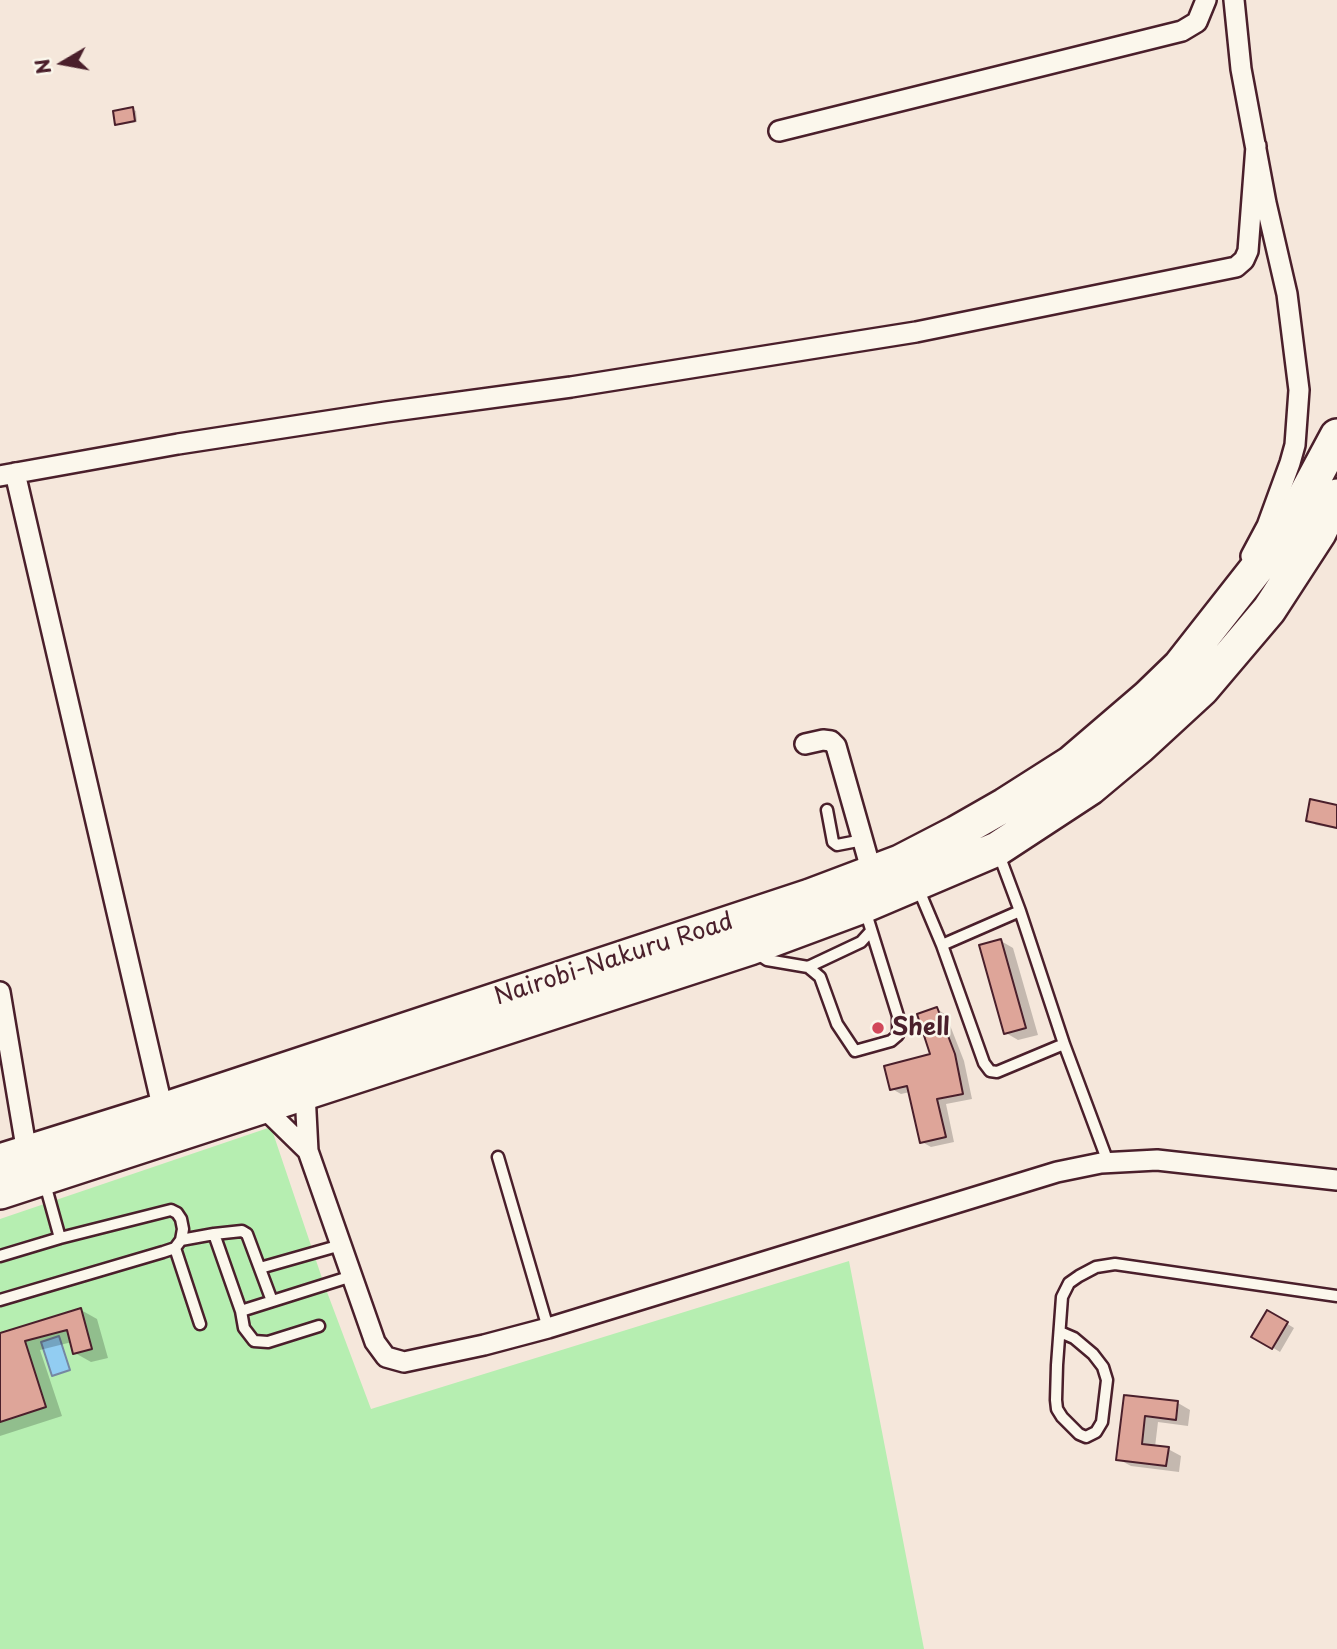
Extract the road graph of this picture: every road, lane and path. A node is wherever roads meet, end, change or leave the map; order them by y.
1 (1206, 0) edge
2 (1234, 0) edge
3 (779, 131) dead end
4 (1255, 146) junction
5 (1337, 436) edge
6 (8, 475) edge
7 (1337, 496) edge
8 (1180, 666) junction
9 (805, 744) dead end
10 (827, 810) dead end
11 (863, 840) junction
12 (997, 849) junction
13 (872, 873) junction
14 (916, 884) junction
15 (1020, 911) junction
16 (867, 919) junction
17 (942, 945) junction
18 (750, 947) junction
19 (808, 967) junction
20 (0, 992) edge
21 (1064, 1044) junction
22 (305, 1093) junction
23 (263, 1107) junction
24 (163, 1110) junction
25 (308, 1151) junction
26 (498, 1157) dead end
27 (1108, 1162) junction
28 (23, 1164) edge
29 (1337, 1181) edge
30 (0, 1192) edge
31 (214, 1234) junction
32 (60, 1238) junction
33 (178, 1244) junction
34 (341, 1245) junction
35 (0, 1256) edge
36 (260, 1268) junction
37 (352, 1276) junction
38 (1337, 1296) edge
39 (0, 1300) edge
40 (272, 1301) junction
41 (241, 1311) junction
42 (200, 1324) dead end
43 (319, 1326) dead end
44 (548, 1328) junction
45 (1060, 1332) junction

1 - 3 street
2 - 4 street
4 - 6 street
4 - 8 street
5 - 8 highway, Nairobi-Nakuru Road
6 - 24 street
7 - 12 highway
8 - 13 highway, Nairobi-Nakuru Road
9 - 11 street
10 - 11 lane
11 - 13 street
12 - 14 highway
12 - 15 lane
13 - 24 highway, Nairobi-Nakuru Road
14 - 16 highway
14 - 17 lane
15 - 17 lane
15 - 21 lane
16 - 18 highway
16 - 19 lane
16 - 19 lane
17 - 21 lane
18 - 19 lane
18 - 22 highway
20 - 28 street
21 - 27 lane
22 - 23 highway
22 - 25 street
23 - 25 street
23 - 28 highway
24 - 28 highway, Nairobi-Nakuru Road
25 - 34 street
26 - 44 lane
27 - 29 street
27 - 44 street
28 - 30 highway
28 - 32 lane
31 - 33 lane
31 - 36 lane
31 - 41 lane
32 - 33 lane
32 - 35 lane
33 - 39 lane
33 - 42 lane
34 - 36 lane
34 - 37 street
36 - 40 lane
37 - 40 lane
37 - 44 street
38 - 45 lane
40 - 41 lane
41 - 43 lane
45 - 45 lane

